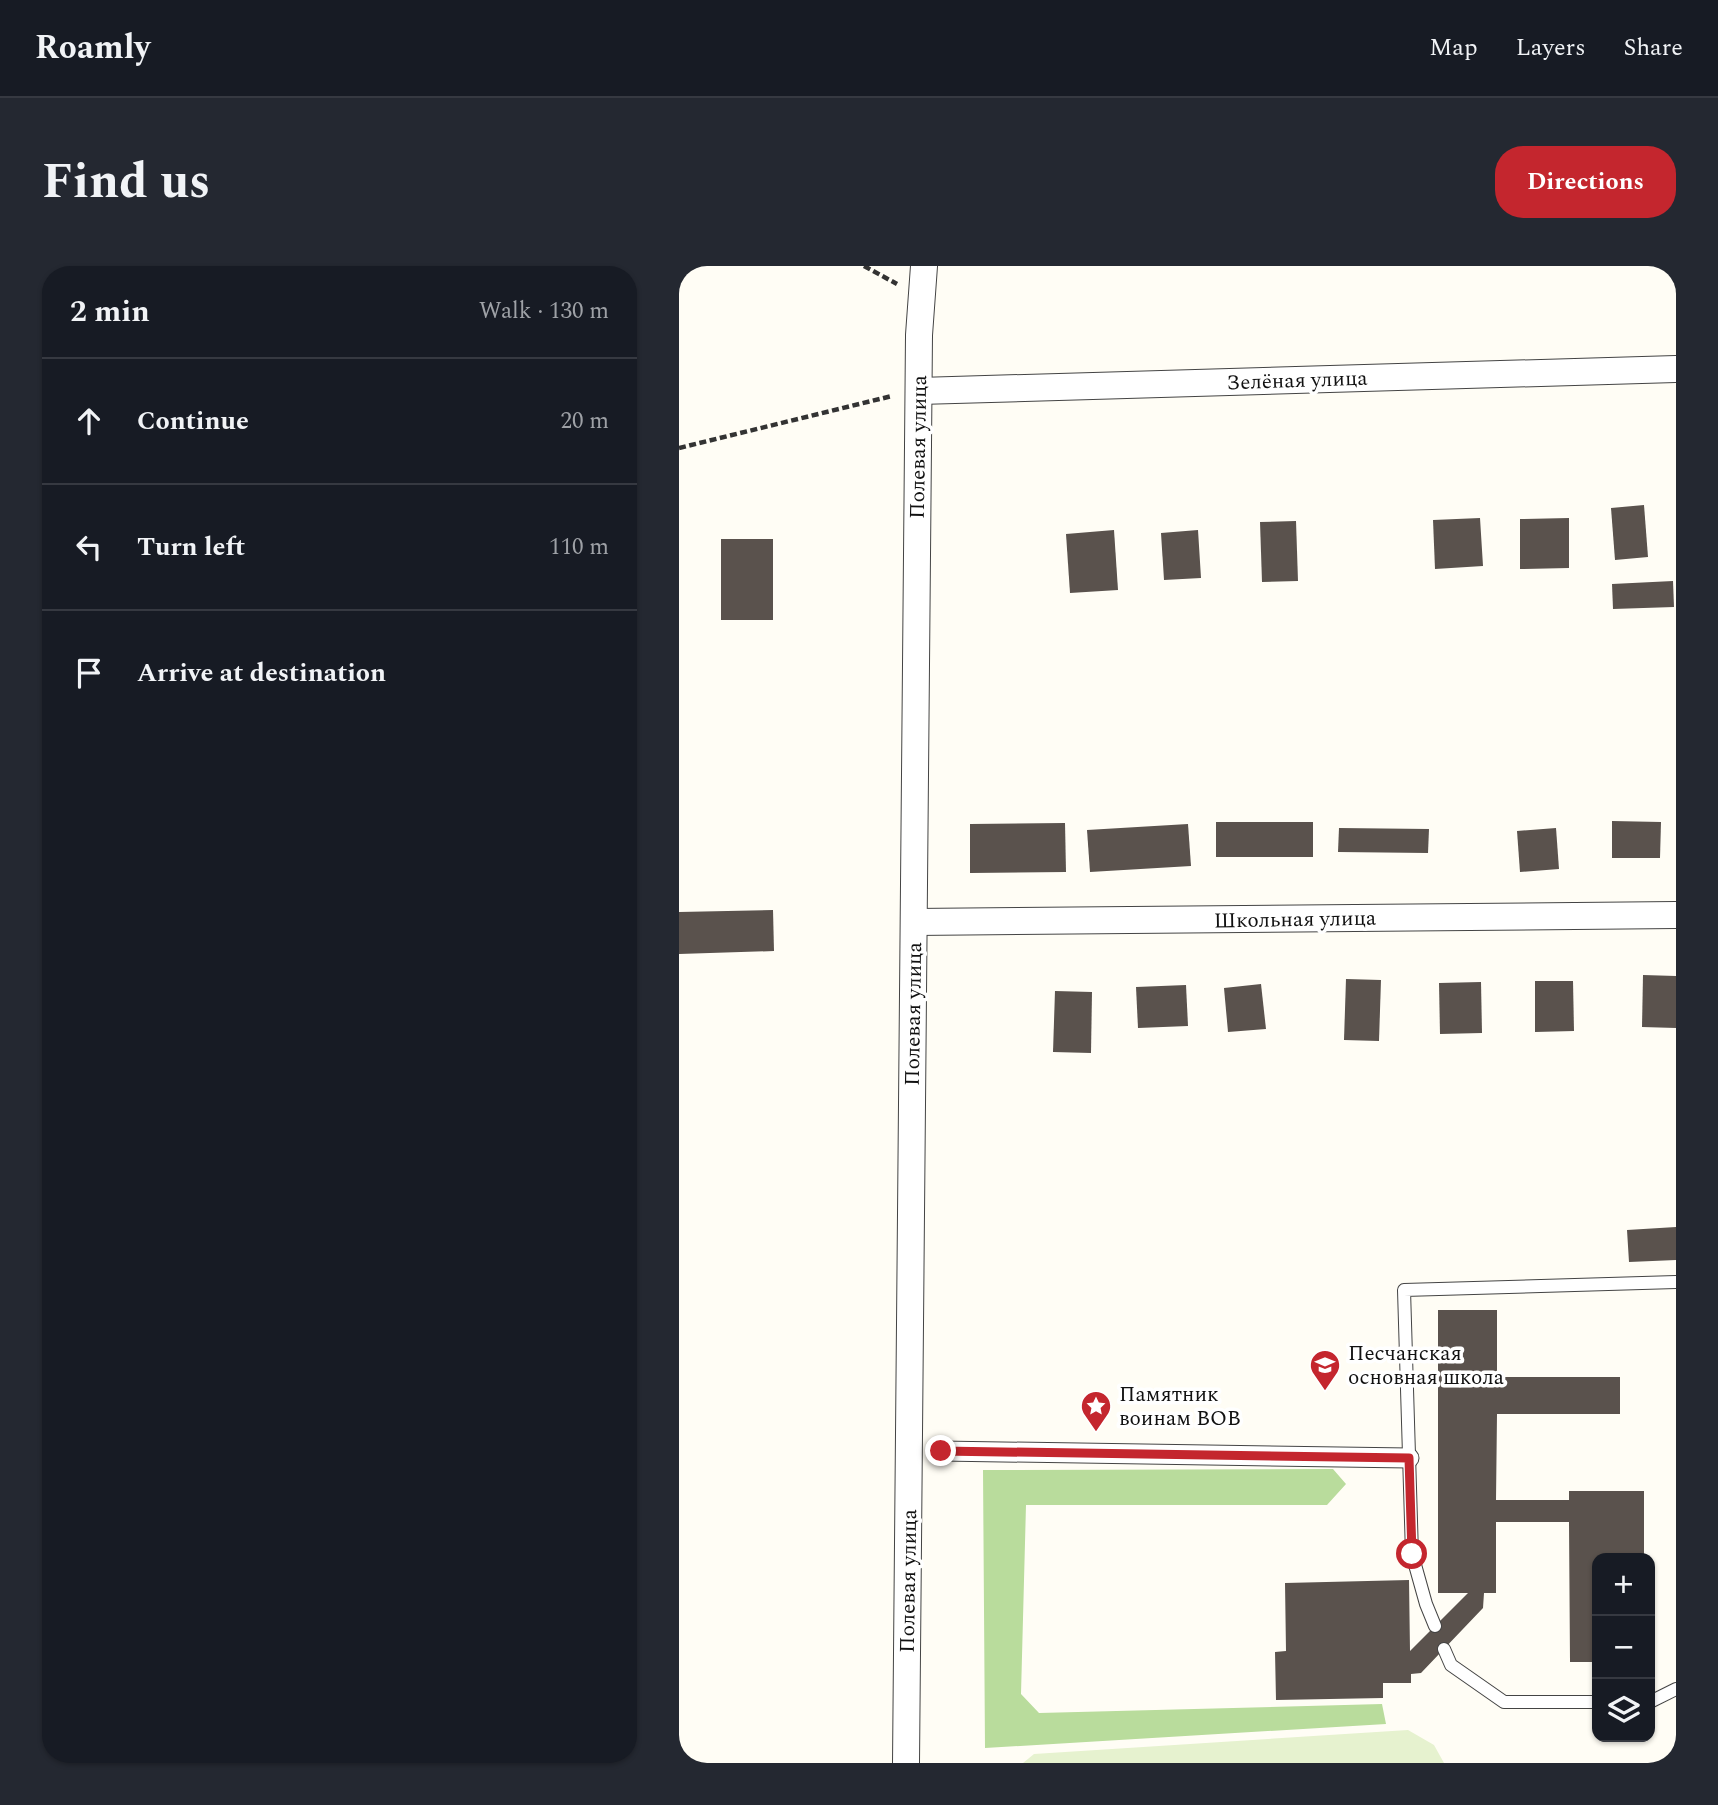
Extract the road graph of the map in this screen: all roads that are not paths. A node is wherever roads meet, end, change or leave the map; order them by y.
1 (924, 266) edge
2 (1676, 369) edge
3 (919, 391) junction
4 (1676, 915) edge
5 (914, 922) junction
6 (1676, 1282) edge
7 (941, 1451) dead end
8 (1409, 1458) junction
9 (1435, 1626) dead end
10 (1444, 1649) dead end
11 (1676, 1689) edge
12 (1655, 1700) edge
13 (1592, 1702) edge
14 (906, 1763) edge

1 - 3 street, Полевая улица
2 - 3 street, Зелёная улица
3 - 5 street, Полевая улица
4 - 5 street, Школьная улица
5 - 14 street, Полевая улица
6 - 8 lane
7 - 8 street
8 - 9 lane
10 - 13 lane
11 - 12 lane

